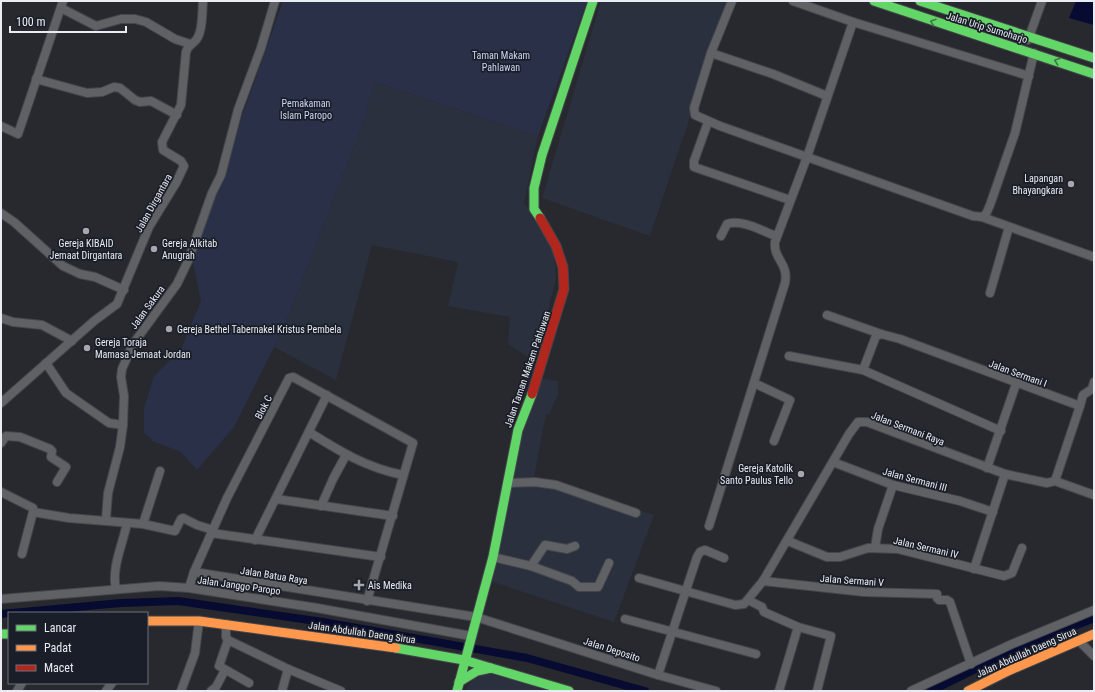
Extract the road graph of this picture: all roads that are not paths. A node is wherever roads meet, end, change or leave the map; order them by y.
1 (203, 1) edge
2 (275, 1) edge
3 (593, 1) edge
4 (732, 1) edge
5 (794, 1) edge
6 (874, 1) edge
7 (920, 1) edge
8 (1042, 1) edge
9 (62, 4) edge
10 (853, 22) junction
11 (1030, 37) junction
12 (190, 44) junction
13 (1024, 50) junction
14 (711, 53) junction
15 (1034, 53) junction
16 (1094, 58) edge
17 (1094, 74) edge
18 (1029, 76) junction
19 (36, 79) junction
20 (827, 96) junction
21 (177, 115) junction
22 (708, 122) junction
23 (1, 126) edge
24 (807, 157) junction
25 (790, 200) junction
26 (1, 213) edge
27 (982, 217) junction
28 (1009, 227) junction
29 (720, 236) dead end
30 (776, 236) junction
31 (1094, 258) edge
32 (124, 290) junction
33 (990, 293) dead end
34 (827, 315) dead end
35 (1, 318) edge
36 (879, 335) junction
37 (72, 341) junction
38 (789, 356) dead end
39 (46, 363) junction
40 (863, 370) junction
41 (1094, 382) edge
42 (754, 383) junction
43 (1016, 384) junction
44 (327, 395) junction
45 (1, 403) edge
46 (1080, 406) junction
47 (123, 425) junction
48 (1001, 431) junction
49 (309, 432) junction
50 (774, 441) dead end
51 (1, 443) edge
52 (346, 455) junction
53 (833, 462) junction
54 (987, 468) junction
55 (160, 471) dead end
56 (1005, 474) junction
57 (403, 475) junction
58 (1055, 481) junction
59 (57, 482) dead end
60 (508, 483) junction
61 (893, 485) junction
62 (1, 492) edge
63 (1094, 495) edge
64 (276, 499) junction
65 (321, 506) junction
66 (33, 512) junction
67 (993, 512) junction
68 (636, 513) dead end
69 (393, 516) junction
70 (106, 519) junction
71 (128, 523) junction
72 (143, 524) junction
73 (709, 526) dead end
74 (212, 531) junction
75 (255, 540) junction
76 (788, 541) junction
77 (575, 546) dead end
78 (875, 548) junction
79 (1022, 548) dead end
80 (22, 554) dead end
81 (493, 556) junction
82 (381, 557) junction
83 (724, 558) dead end
84 (609, 563) dead end
85 (531, 566) junction
86 (974, 569) junction
87 (194, 572) junction
88 (639, 578) dead end
89 (763, 581) junction
90 (189, 588) junction
91 (116, 589) junction
92 (684, 592) junction
93 (1, 599) edge
94 (748, 600) junction
95 (367, 601) junction
96 (1094, 610) edge
97 (476, 617) junction
98 (625, 619) dead end
99 (148, 621) edge
100 (199, 621) junction
101 (226, 624) junction
102 (798, 627) junction
103 (671, 633) junction
104 (1094, 634) edge
105 (471, 638) junction
106 (228, 640) junction
107 (1079, 641) junction
108 (756, 654) dead end
109 (1094, 656) edge
110 (464, 658) junction
111 (970, 664) junction
112 (494, 668) junction
113 (288, 669) junction
114 (225, 670) junction
115 (658, 675) junction
116 (458, 682) junction
117 (249, 683) dead end
118 (181, 691) edge
119 (211, 691) edge
120 (282, 691) edge
121 (341, 691) edge
122 (457, 691) edge
123 (569, 691) edge
124 (716, 691) edge
125 (779, 691) edge
126 (817, 691) edge
127 (911, 691) edge
128 (968, 691) edge

1 - 12 street, Jalan Dirgantara
2 - 47 street, Jalan Sakura
3 - 60 main road, Jalan Taman Makam Pahlawan
4 - 14 street
5 - 10 street
13 -> 6 main road, Jalan Urip Sumoharjo
7 - 11 main road, Jalan Urip Sumoharjo
8 - 11 street
9 - 12 street
9 - 19 street
10 - 18 street
10 - 20 street
11 - 13 street
11 - 16 main road, Jalan Urip Sumoharjo
12 - 21 street, Jalan Dirgantara
13 - 15 main road, Jalan Urip Sumoharjo
14 - 20 street
14 - 22 street
17 -> 15 main road, Jalan Urip Sumoharjo
15 - 18 street
18 - 27 street
19 - 21 street
19 - 23 street
20 - 24 street
21 - 32 street, Jalan Dirgantara
22 - 24 street
22 - 25 street
24 - 25 street
24 - 27 street
25 - 30 street
26 - 32 street
27 - 28 street
28 - 31 street
28 - 33 street
29 - 30 street
30 - 42 street
32 - 37 street, Jalan Dirgantara
34 - 36 street, Jalan Sermani I
35 - 37 street
36 - 40 street
36 - 43 street, Jalan Sermani I
37 - 39 street, Jalan Dirgantara
38 - 40 street
39 - 45 street, Jalan Dirgantara
39 - 47 street
40 - 48 street
41 - 46 street
42 - 50 street
42 - 73 street
43 - 46 street, Jalan Sermani I
43 - 48 street
44 - 49 street
44 - 57 street, Blok C
44 - 74 street, Blok C
46 - 58 street
47 - 70 street, Jalan Sakura
48 - 54 street
49 - 52 street
49 - 64 street
51 - 59 street
52 - 57 street
52 - 65 street
53 - 54 street, Jalan Sermani Raya
53 - 61 street, Jalan Sermani III
53 - 76 street, Jalan Sermani Raya
54 - 56 street, Jalan Sermani Raya
55 - 72 street
56 - 58 street, Jalan Sermani Raya
56 - 67 street
57 - 69 street
58 - 63 street, Jalan Sermani Raya
60 - 68 street
60 - 81 main road, Jalan Taman Makam Pahlawan
61 - 67 street, Jalan Sermani III
61 - 78 street
62 - 66 street
64 - 65 street
64 - 75 street
65 - 69 street
66 - 70 street
66 - 80 street
67 - 86 street
69 - 82 street
70 - 71 street
71 - 72 street
71 - 91 street
72 - 74 street
74 - 75 street
74 - 87 street, Blok C
75 - 82 street
76 - 78 street, Jalan Sermani IV
76 - 89 street, Jalan Sermani Raya
77 - 85 street
78 - 86 street, Jalan Sermani IV
79 - 86 street, Jalan Sermani IV
81 - 85 street
81 - 97 main road, Jalan Taman Makam Pahlawan
82 - 95 street
83 - 92 street
84 - 85 street
87 - 90 street
87 - 95 street, Jalan Batua Raya
88 - 92 street
89 - 94 street, Jalan Sermani Raya
89 - 111 street, Jalan Sermani V
90 - 91 street, Jalan Janggo Paropo
90 - 105 street, Jalan Janggo Paropo
91 - 93 street, Jalan Janggo Paropo
92 - 94 street, Jalan Sermani Raya
92 - 103 street
94 - 102 street
95 - 97 street, Jalan Batua Raya
96 - 111 street
97 - 105 main road, Jalan Taman Makam Pahlawan
97 - 115 street, Jalan Deposito
98 - 103 street
99 - 100 main road, Jalan Abdullah Daeng Sirua
100 - 101 main road, Jalan Abdullah Daeng Sirua
100 - 118 street
101 - 106 street
101 - 110 main road, Jalan Abdullah Daeng Sirua
102 - 125 street
102 - 126 street
103 - 108 street
103 - 115 street
104 - 107 main road, Jalan Abdullah Daeng Sirua
105 - 110 main road
106 - 113 street
106 - 114 street
107 - 109 street
107 - 128 main road, Jalan Abdullah Daeng Sirua
110 - 112 main road, Jalan Abdullah Daeng Sirua
110 - 116 main road
111 - 127 street
112 - 116 main road
112 - 123 main road, Jalan Abdullah Daeng Sirua
113 - 120 street
113 - 121 street
114 - 117 street
114 - 119 street
115 - 124 street, Jalan Deposito
116 - 122 main road

